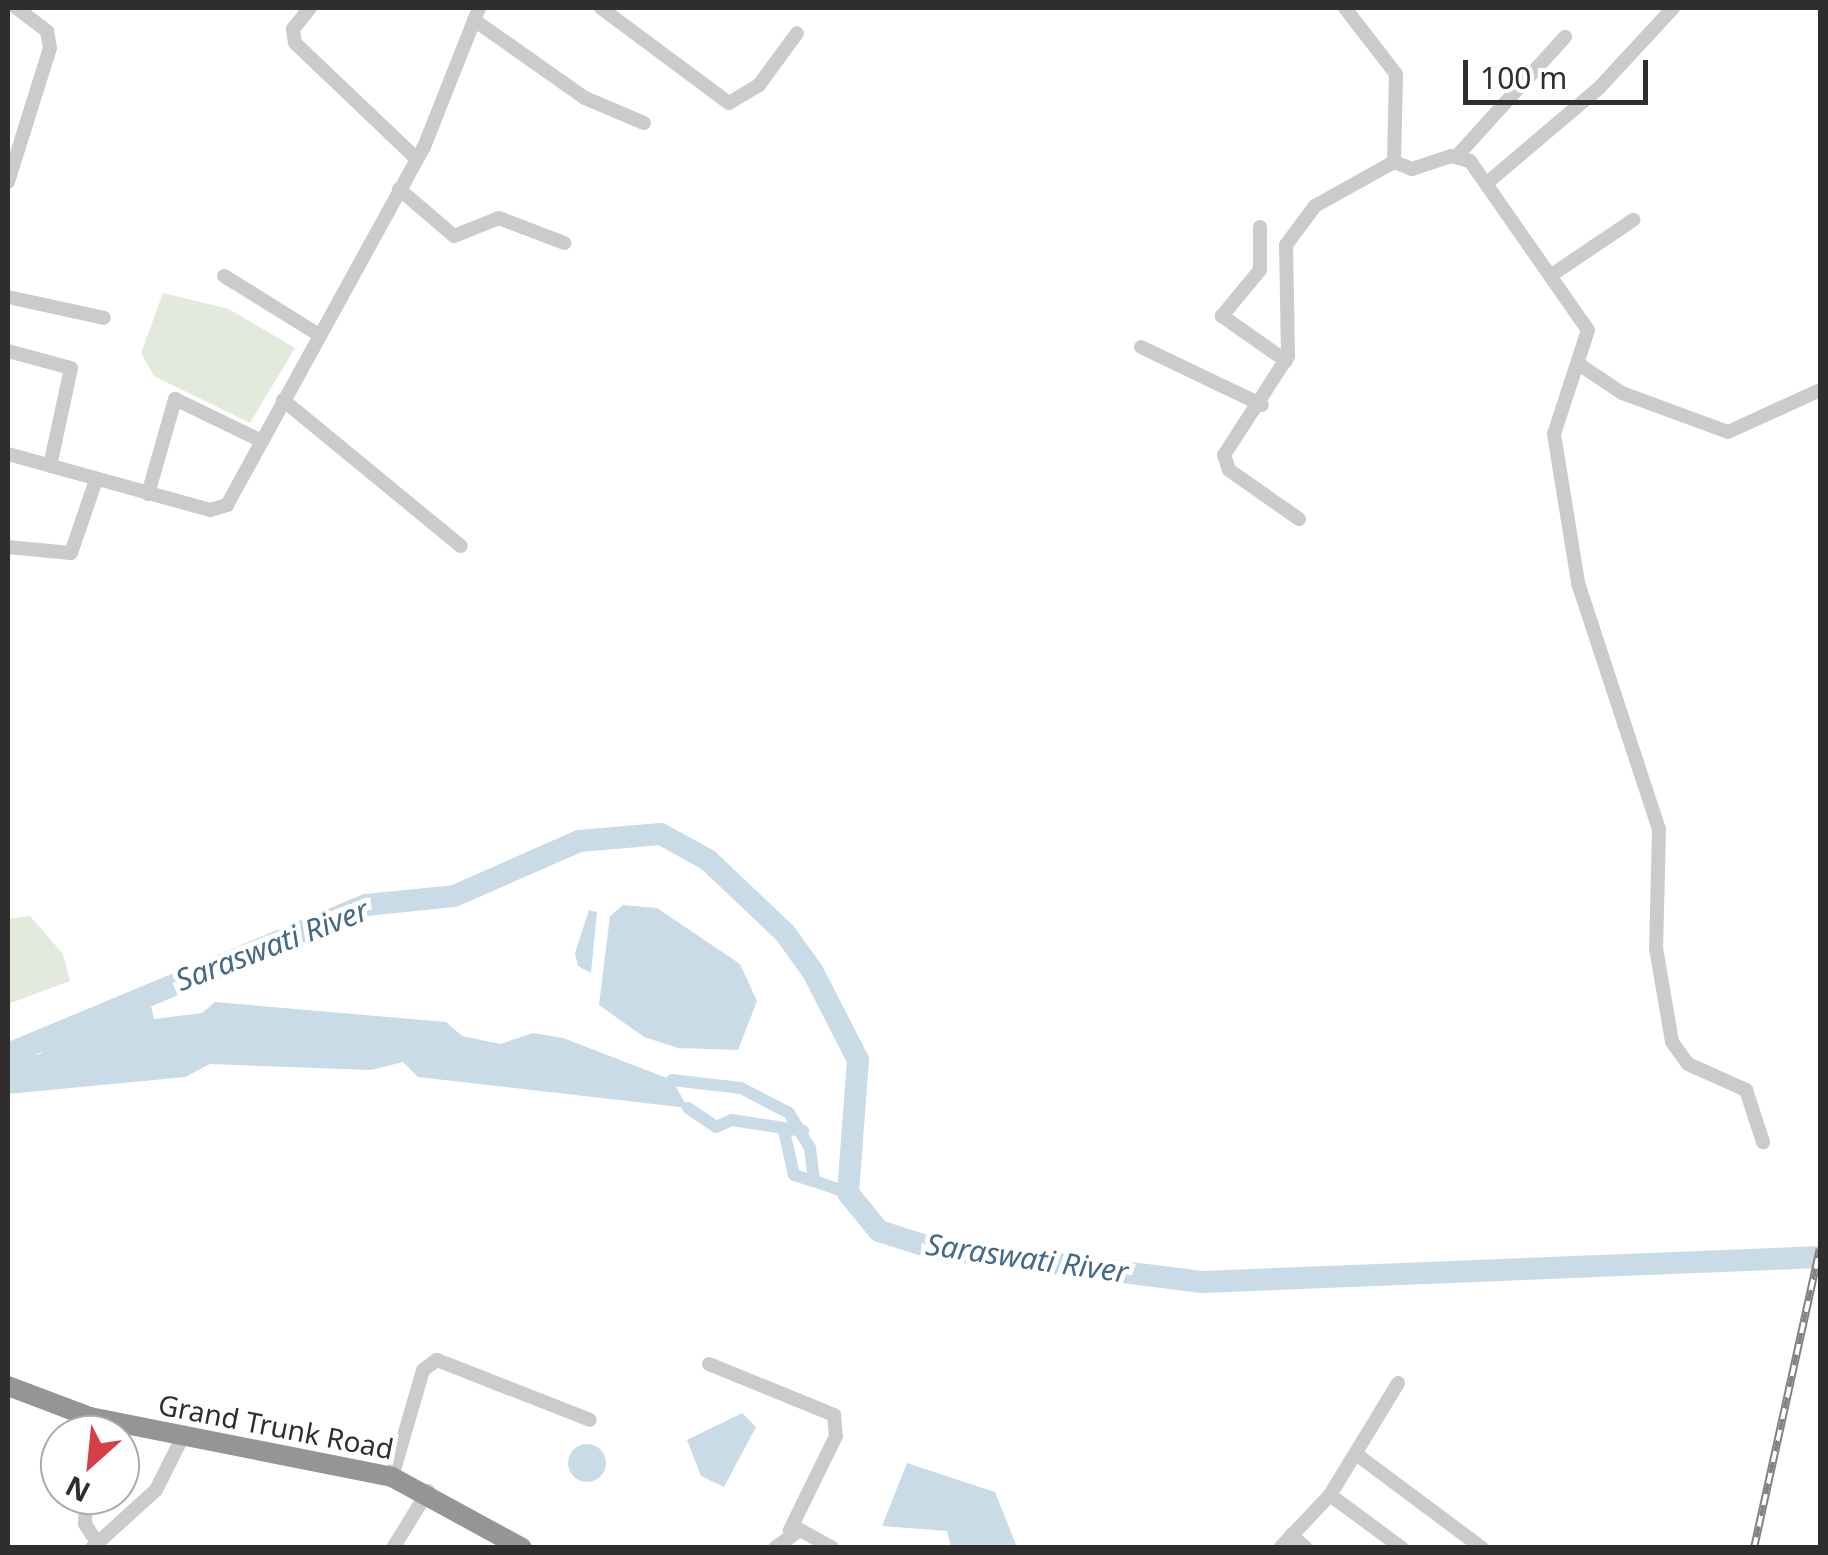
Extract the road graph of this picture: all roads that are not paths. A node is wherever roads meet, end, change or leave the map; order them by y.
1 (16, 8) edge
2 (310, 8) edge
3 (601, 8) edge
4 (1345, 8) edge
5 (1672, 8) edge
6 (476, 14) edge
7 (797, 33) dead end
8 (1564, 36) dead end
9 (644, 123) dead end
10 (8, 128) edge
11 (22, 136) junction
12 (1457, 156) junction
13 (417, 159) junction
14 (1394, 162) junction
15 (8, 182) edge
16 (1487, 183) junction
17 (399, 189) junction
18 (1633, 220) dead end
19 (1260, 227) dead end
20 (564, 243) dead end
21 (1553, 274) junction
22 (224, 276) dead end
23 (8, 297) edge
24 (104, 318) dead end
25 (316, 333) junction
26 (1141, 347) dead end
27 (8, 351) edge
28 (1286, 361) junction
29 (1580, 365) junction
30 (1820, 390) edge
31 (283, 400) junction
32 (1262, 405) junction
33 (262, 441) junction
34 (8, 454) edge
35 (50, 466) junction
36 (96, 480) junction
37 (148, 494) junction
38 (1299, 519) dead end
39 (461, 546) dead end
40 (8, 547) edge
41 (1762, 1142) dead end
42 (709, 1364) dead end
43 (1398, 1382) dead end
44 (8, 1386) edge
45 (67, 1415) edge
46 (590, 1420) dead end
47 (140, 1431) edge
48 (182, 1436) junction
49 (1356, 1454) junction
50 (392, 1476) junction
51 (428, 1491) junction
52 (1330, 1495) junction
53 (86, 1515) edge
54 (790, 1530) junction
55 (1292, 1535) junction
56 (94, 1544) edge
57 (392, 1548) edge
58 (522, 1548) edge
59 (775, 1548) edge
60 (832, 1548) edge
61 (1280, 1548) edge
62 (1306, 1548) edge
63 (1402, 1548) edge
64 (1482, 1548) edge

1 - 11 street
2 - 13 street
3 - 7 street
4 - 14 street
5 - 16 street
6 - 9 street
6 - 13 street
8 - 12 street
10 - 11 street
11 - 15 street
12 - 14 street
12 - 16 street
13 - 17 street
14 - 28 street
16 - 21 street
17 - 20 street
17 - 25 street
18 - 21 street
19 - 28 street
21 - 29 street
22 - 25 street
23 - 24 street
25 - 31 street
26 - 32 street
27 - 35 street
28 - 32 street
29 - 30 street
29 - 41 street
31 - 33 street
31 - 39 street
32 - 38 street
33 - 37 street
33 - 37 street
34 - 35 street
35 - 36 street
36 - 37 street
36 - 40 street
42 - 54 street
43 - 49 street
44 - 45 highway, Grand Trunk Road
46 - 50 street
47 - 48 highway, Grand Trunk Road
48 - 50 highway, Grand Trunk Road
48 - 56 street
49 - 52 street
49 - 64 street
50 - 51 highway, Grand Trunk Road
51 - 57 street
51 - 58 highway, Grand Trunk Road
52 - 55 street
52 - 63 street
53 - 56 street
54 - 59 street
54 - 60 street
55 - 61 street
55 - 62 street

